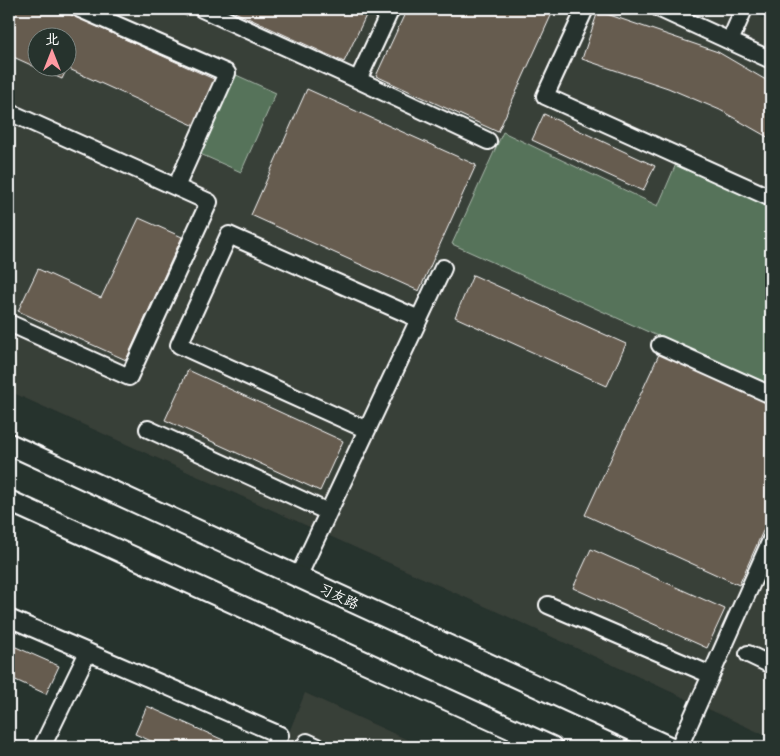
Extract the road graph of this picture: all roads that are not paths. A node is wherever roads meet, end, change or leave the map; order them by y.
1 (80, 9) edge
2 (202, 9) edge
3 (391, 9) edge
4 (586, 9) edge
5 (660, 9) edge
6 (744, 9) edge
7 (730, 41) junction
8 (771, 60) edge
9 (358, 80) junction
10 (9, 112) edge
11 (488, 140) dead end
12 (176, 187) junction
13 (771, 198) edge
14 (442, 268) dead end
15 (419, 319) junction
16 (9, 323) edge
17 (660, 345) dead end
18 (771, 396) edge
19 (148, 429) dead end
20 (367, 430) junction
21 (9, 444) edge
22 (9, 501) edge
23 (328, 512) junction
24 (771, 540) edge
25 (298, 577) junction
26 (548, 605) dead end
27 (9, 618) edge
28 (88, 652) junction
29 (748, 654) dead end
30 (771, 665) edge
31 (711, 675) junction
32 (42, 747) edge
33 (275, 747) edge
34 (304, 747) edge
35 (318, 747) edge
36 (552, 747) edge
37 (669, 747) edge
38 (680, 747) edge

1 - 12 lane
2 - 9 lane
3 - 9 lane
4 - 13 lane
5 - 7 lane
6 - 7 lane
7 - 8 lane
9 - 11 lane
10 - 12 lane
12 - 16 lane
14 - 15 lane
15 - 20 lane
15 - 20 lane
17 - 18 lane
19 - 23 lane
20 - 23 lane
21 - 25 main road, 习友路
22 - 36 main road
23 - 25 lane
24 - 31 lane
25 - 37 main road, 习友路
26 - 31 lane
27 - 28 lane
28 - 32 lane
28 - 33 lane
29 - 30 lane
31 - 38 lane
34 - 35 lane

